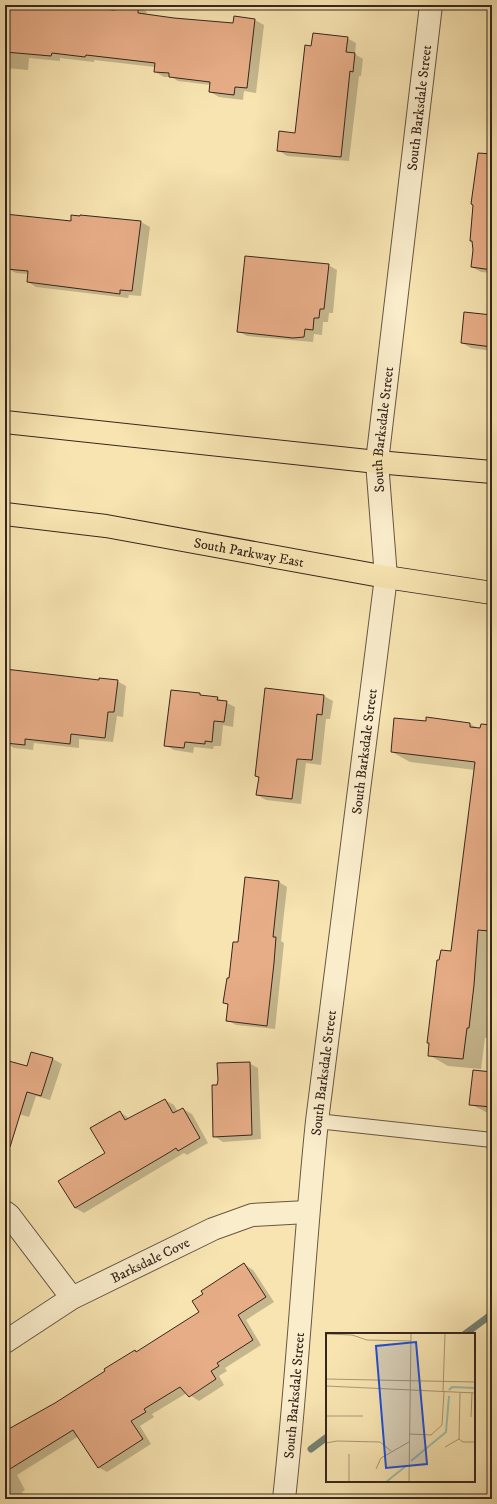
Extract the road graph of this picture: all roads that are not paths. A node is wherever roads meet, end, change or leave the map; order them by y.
1 (431, 5) edge
2 (5, 422) edge
3 (377, 462) junction
4 (492, 472) edge
5 (5, 514) edge
6 (386, 577) junction
7 (492, 593) edge
8 (317, 1121) junction
9 (492, 1140) edge
10 (5, 1212) edge
11 (307, 1212) junction
12 (72, 1298) junction
13 (5, 1342) edge
14 (284, 1499) edge

1 - 3 street, South Barksdale Street
2 - 3 main road
3 - 4 main road
3 - 6 street, South Barksdale Street
5 - 6 main road, South Parkway East
6 - 7 main road, South Parkway East
6 - 8 street, South Barksdale Street
8 - 9 lane
8 - 11 street, South Barksdale Street
10 - 12 street
11 - 12 street, Barksdale Cove
11 - 14 street, South Barksdale Street
12 - 13 street, Barksdale Cove

